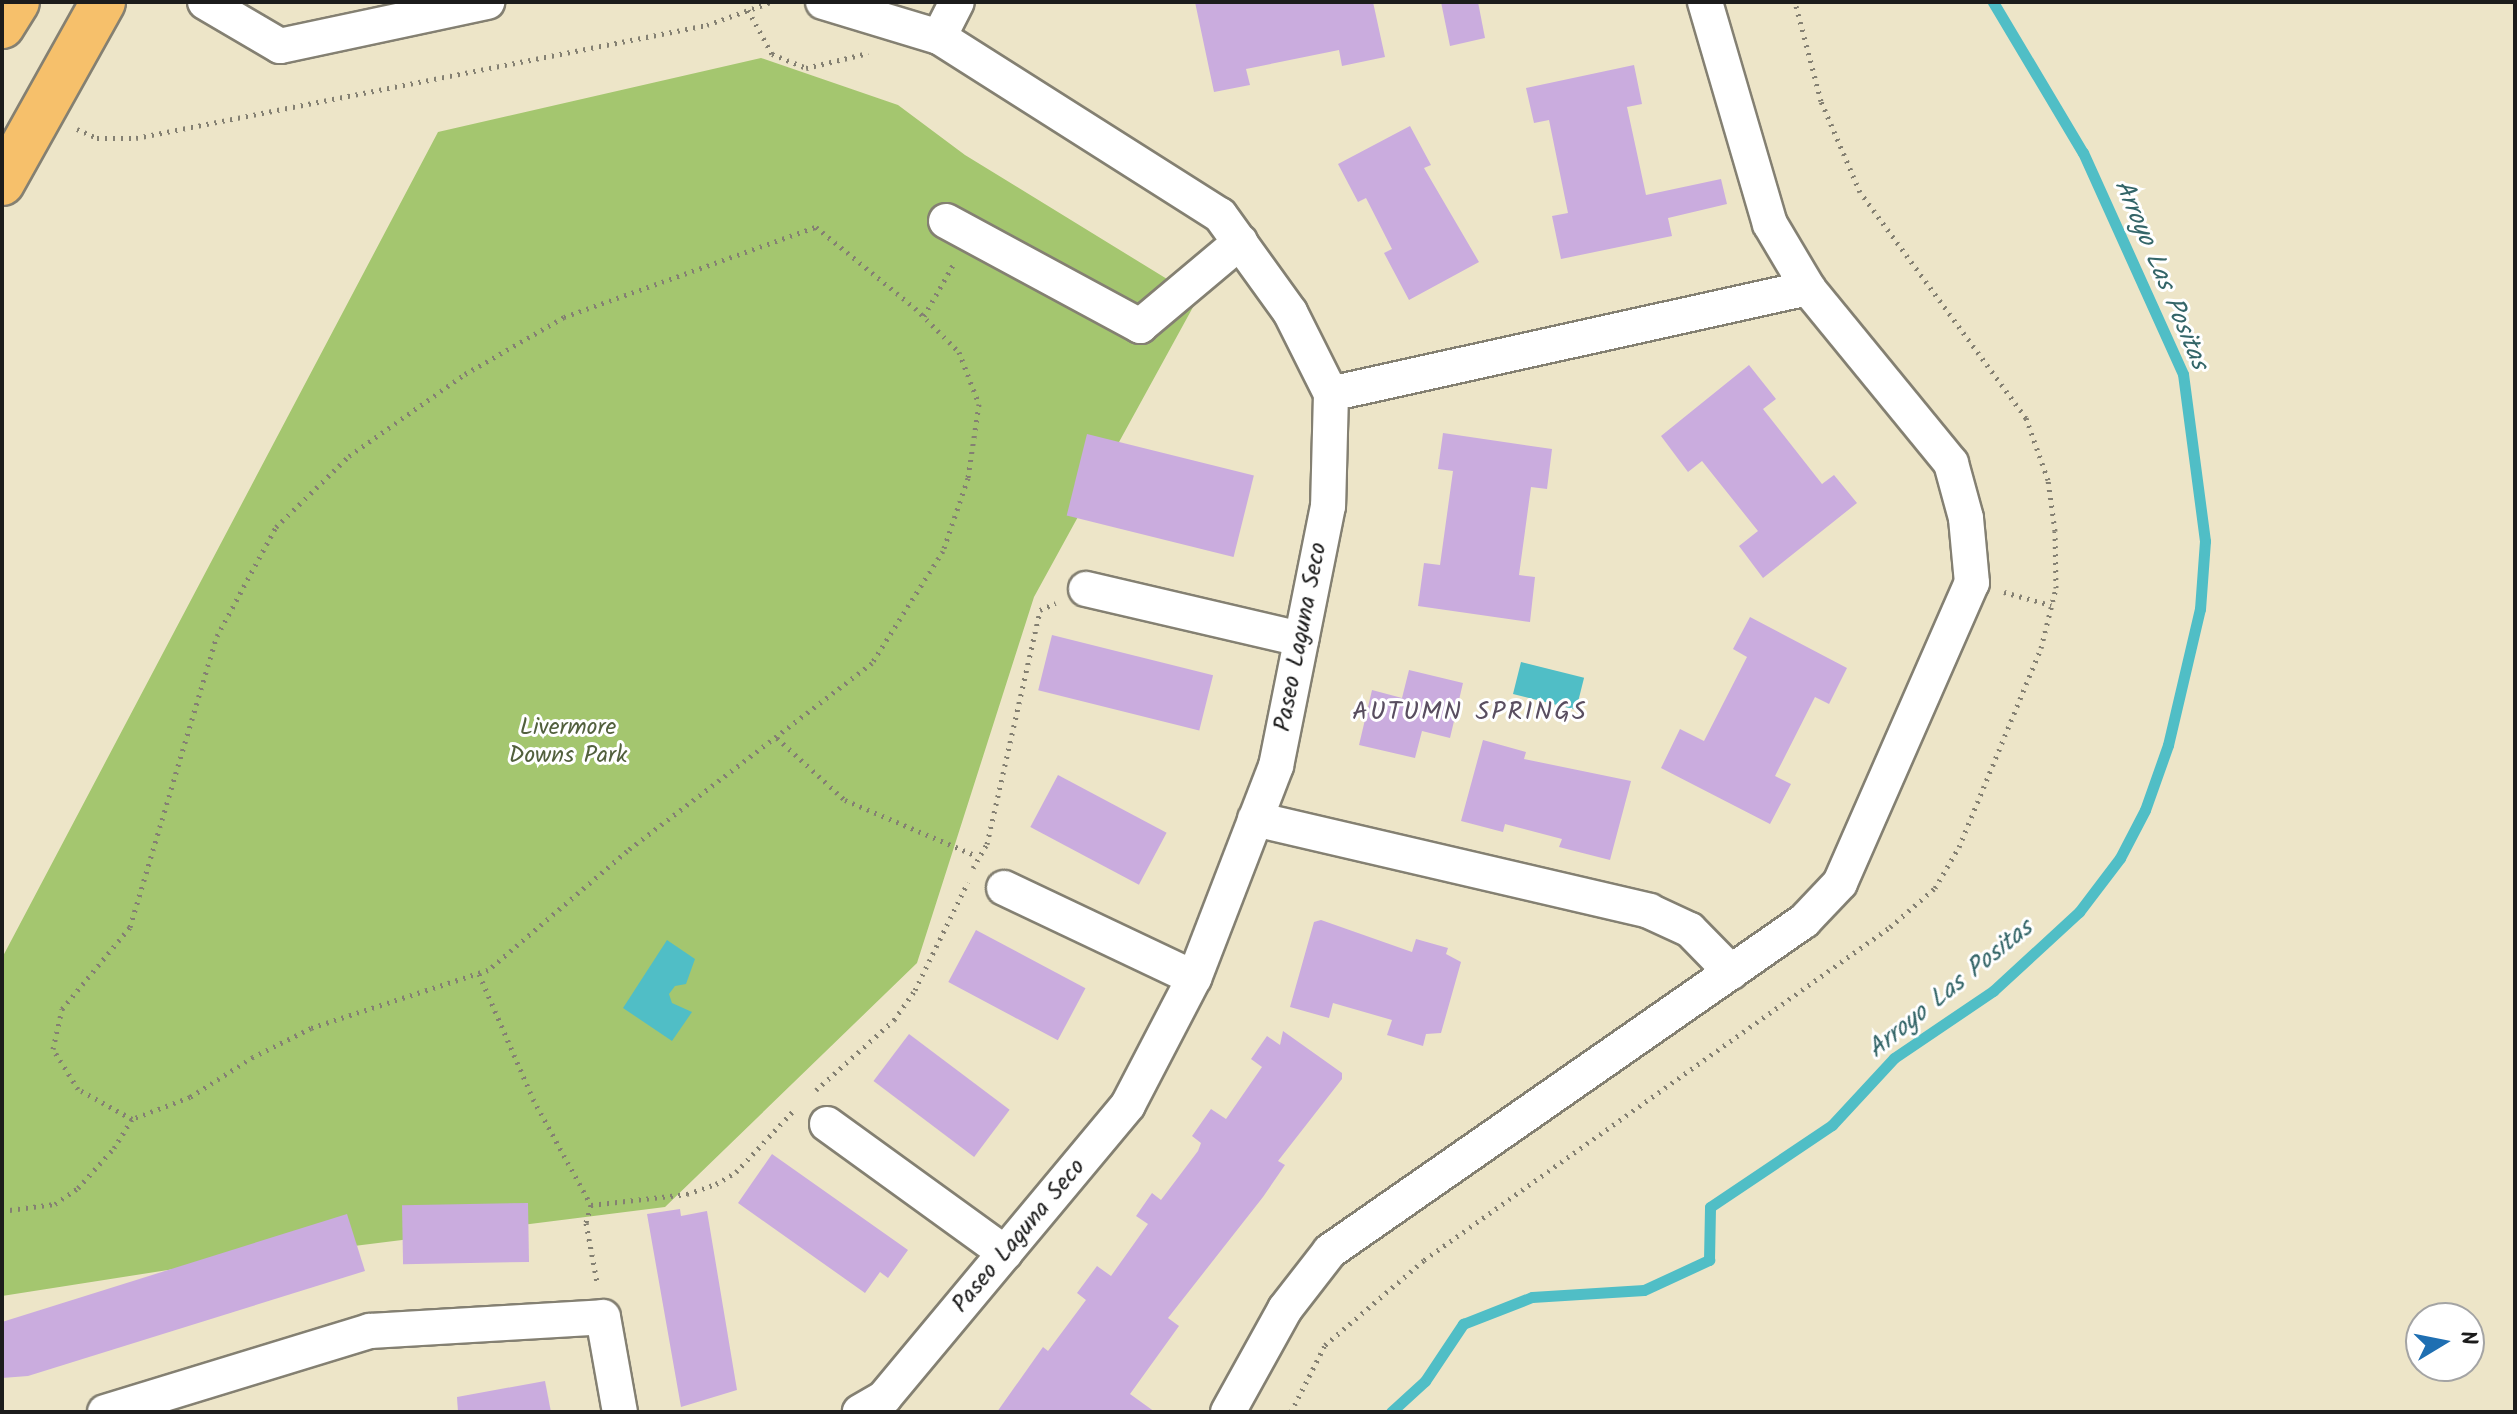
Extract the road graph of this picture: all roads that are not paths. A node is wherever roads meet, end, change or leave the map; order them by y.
1 (17, 2) edge
2 (103, 2) edge
3 (487, 2) edge
4 (823, 2) edge
5 (957, 2) edge
6 (1705, 2) edge
7 (218, 5) edge
8 (2, 26) edge
9 (939, 37) junction
10 (2, 183) edge
11 (959, 228) road end
12 (1240, 242) junction
13 (1808, 288) junction
14 (1331, 394) junction
15 (1086, 589) road end
16 (1301, 639) junction
17 (1255, 819) junction
18 (1004, 888) dead end
19 (1731, 972) junction
20 (1194, 978) junction
21 (812, 1108) road end
22 (1005, 1253) junction
23 (880, 1407) edge
24 (105, 1412) edge
25 (620, 1412) edge
26 (1228, 1412) edge

1 - 8 main road
2 - 10 main road
3 - 7 street
4 - 9 street, Paseo Laguna Seco
5 - 9 street
6 - 13 street
9 - 12 street, Paseo Laguna Seco
11 - 12 street
12 - 14 street, Paseo Laguna Seco
13 - 14 street
13 - 19 street
14 - 16 street, Paseo Laguna Seco
15 - 16 street
16 - 17 street, Paseo Laguna Seco
17 - 19 street
17 - 20 street, Paseo Laguna Seco
18 - 20 street
19 - 26 street
20 - 22 street, Paseo Laguna Seco
21 - 22 street
22 - 23 street, Paseo Laguna Seco
24 - 25 street

